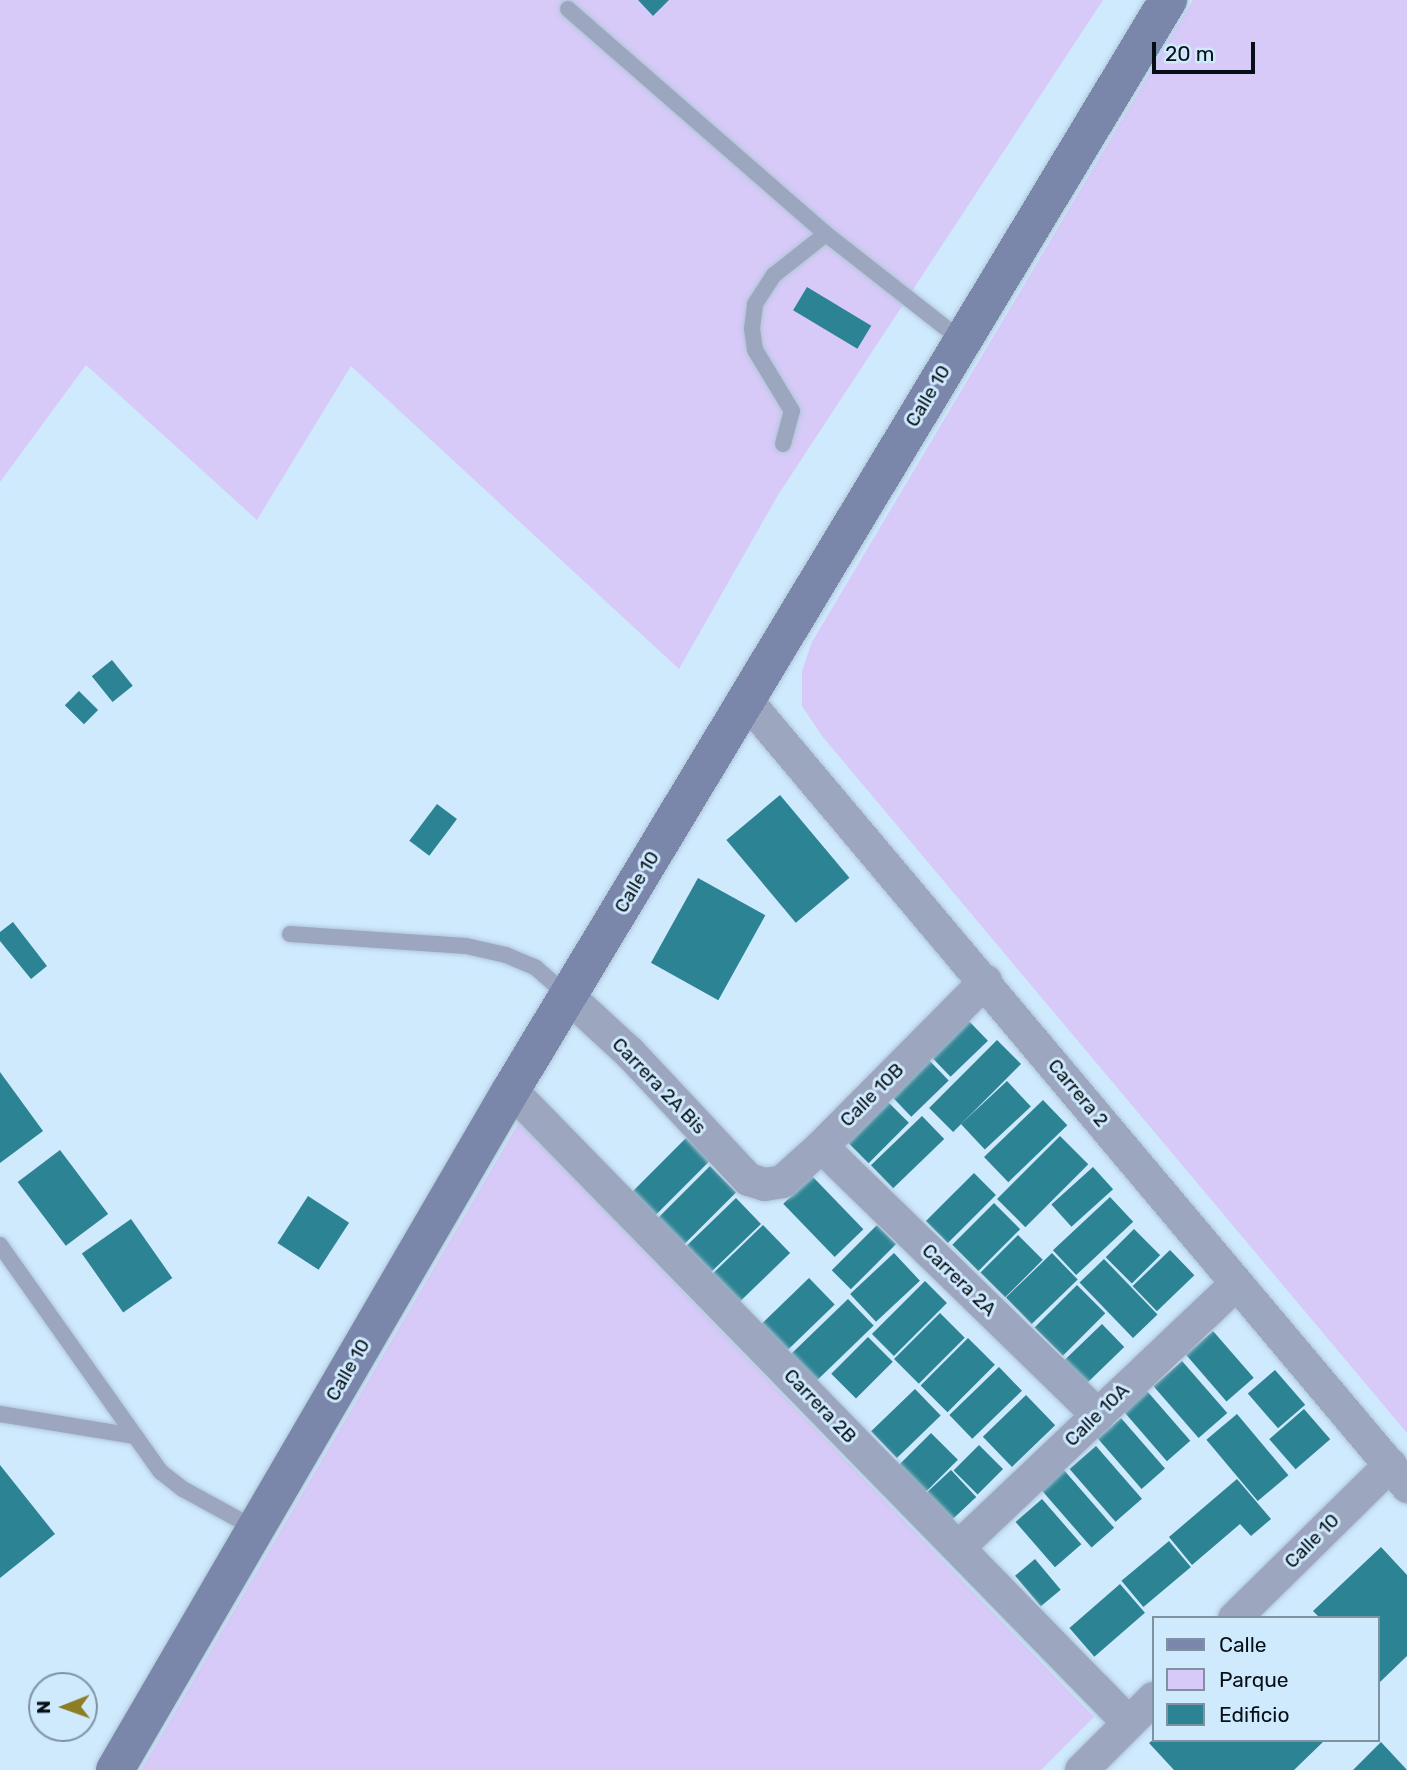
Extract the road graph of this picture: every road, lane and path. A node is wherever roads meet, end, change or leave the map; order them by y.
1 (1168, 0) edge
2 (568, 9) dead end
3 (826, 234) junction
4 (961, 340) junction
5 (783, 444) dead end
6 (747, 701) junction
7 (290, 934) dead end
8 (985, 981) junction
9 (568, 996) junction
10 (511, 1090) junction
11 (821, 1146) junction
12 (748, 1179) joint
13 (0, 1245) edge
14 (1236, 1283) junction
15 (0, 1414) edge
16 (1098, 1415) junction
17 (135, 1436) junction
18 (1398, 1475) edge
19 (256, 1529) junction
20 (958, 1547) junction
21 (1236, 1616) edge
22 (1152, 1699) edge
23 (1128, 1722) junction
24 (115, 1770) edge
25 (1081, 1770) edge

1 - 4 street, Calle 10
2 - 3 lane
3 - 4 lane
3 - 5 lane
4 - 6 street, Calle 10
6 - 8 street, Carrera 2
6 - 9 street, Calle 10
7 - 9 lane
8 - 11 street, Calle 10B
8 - 14 street, Carrera 2
9 - 10 street, Calle 10
9 - 12 street, Carrera 2A Bis
10 - 19 street, Calle 10
10 - 20 street, Carrera 2B
11 - 12 street, Calle 10B
11 - 16 street, Carrera 2A
13 - 17 lane
14 - 16 street, Calle 10A
14 - 18 street, Carrera 2
15 - 17 lane
16 - 20 street, Calle 10A
17 - 19 lane
18 - 21 street, Calle 10
19 - 24 street, Calle 10
20 - 23 street, Carrera 2B
22 - 23 street
23 - 25 street

